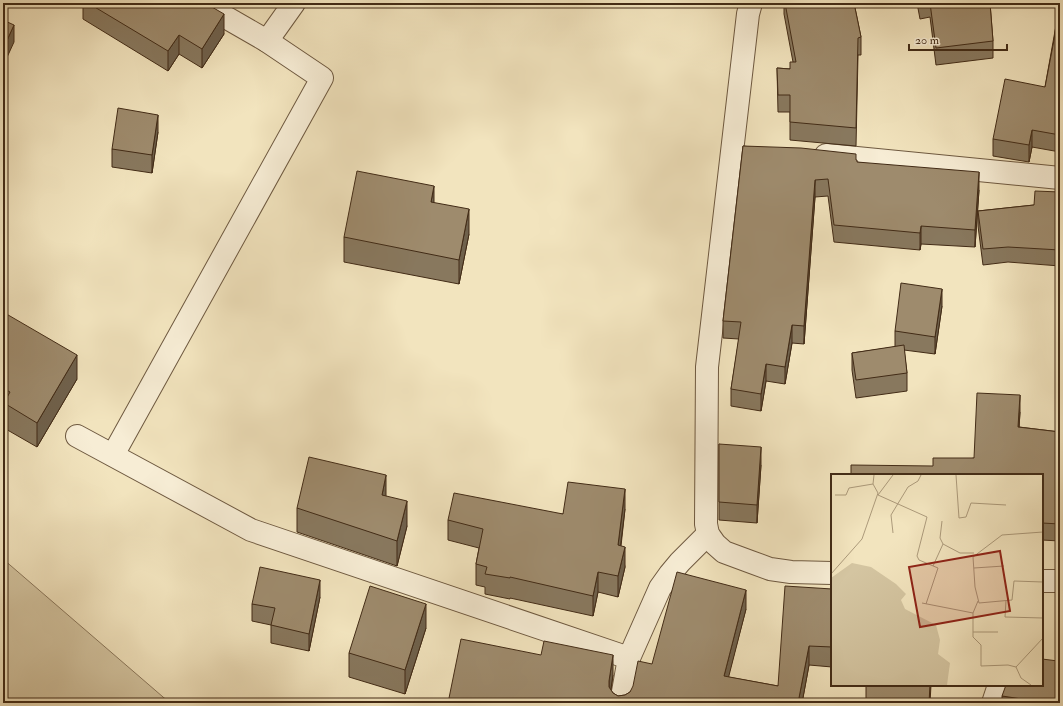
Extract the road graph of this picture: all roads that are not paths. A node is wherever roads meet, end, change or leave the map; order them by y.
1 (200, 3) edge
2 (294, 3) edge
3 (751, 3) edge
4 (267, 41) junction
5 (810, 154) edge
6 (1060, 178) edge
7 (77, 436) dead end
8 (113, 455) junction
9 (708, 534) junction
10 (831, 573) edge
11 (1043, 581) edge
12 (1060, 581) edge
13 (629, 658) junction
14 (999, 686) edge
15 (621, 703) edge
16 (993, 703) edge

1 - 4 street
2 - 4 street
3 - 9 street
4 - 8 street
5 - 6 street
7 - 8 street
8 - 13 street
9 - 10 street
9 - 13 street
11 - 12 street
13 - 15 street
14 - 16 street

